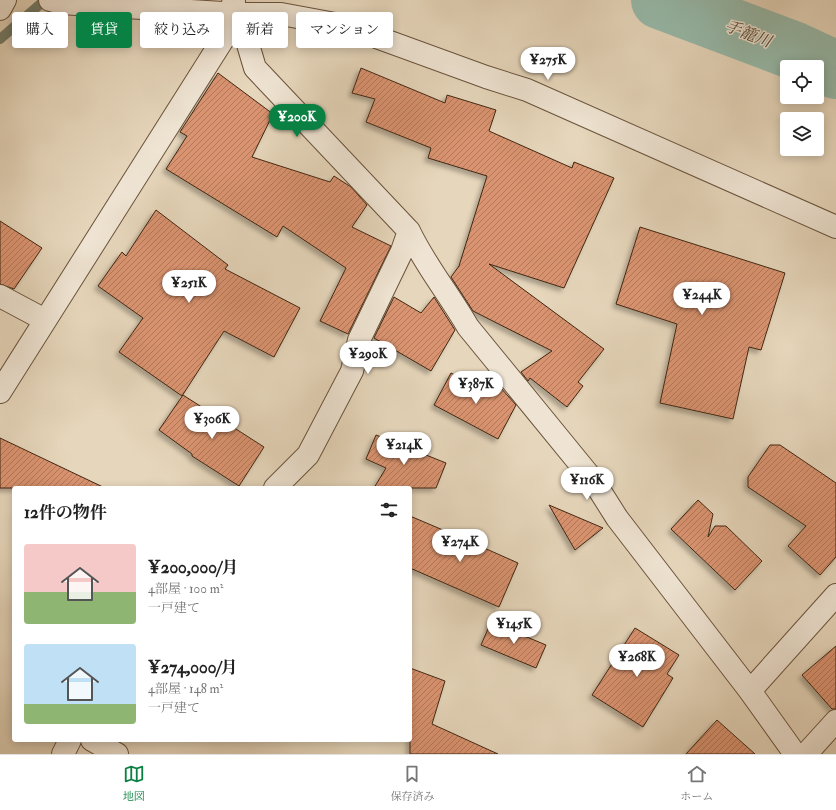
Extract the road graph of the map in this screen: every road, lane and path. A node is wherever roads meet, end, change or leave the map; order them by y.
1 (5, 0) edge
2 (56, 1) edge
3 (235, 6) edge
4 (0, 10) edge
5 (836, 227) edge
6 (408, 231) junction
7 (0, 296) edge
8 (45, 320) junction
9 (1, 386) edge
10 (277, 486) edge
11 (836, 595) edge
12 (750, 691) junction
13 (836, 720) edge
14 (69, 742) edge
15 (96, 742) edge
16 (63, 754) edge
17 (117, 754) edge
18 (795, 754) edge
19 (806, 754) edge

1 - 4 street
2 - 3 street
3 - 5 street
3 - 6 street
3 - 8 street
6 - 10 street
6 - 12 street
7 - 8 street
8 - 9 street
11 - 12 street
12 - 18 street
13 - 19 street
14 - 16 street
15 - 17 street

